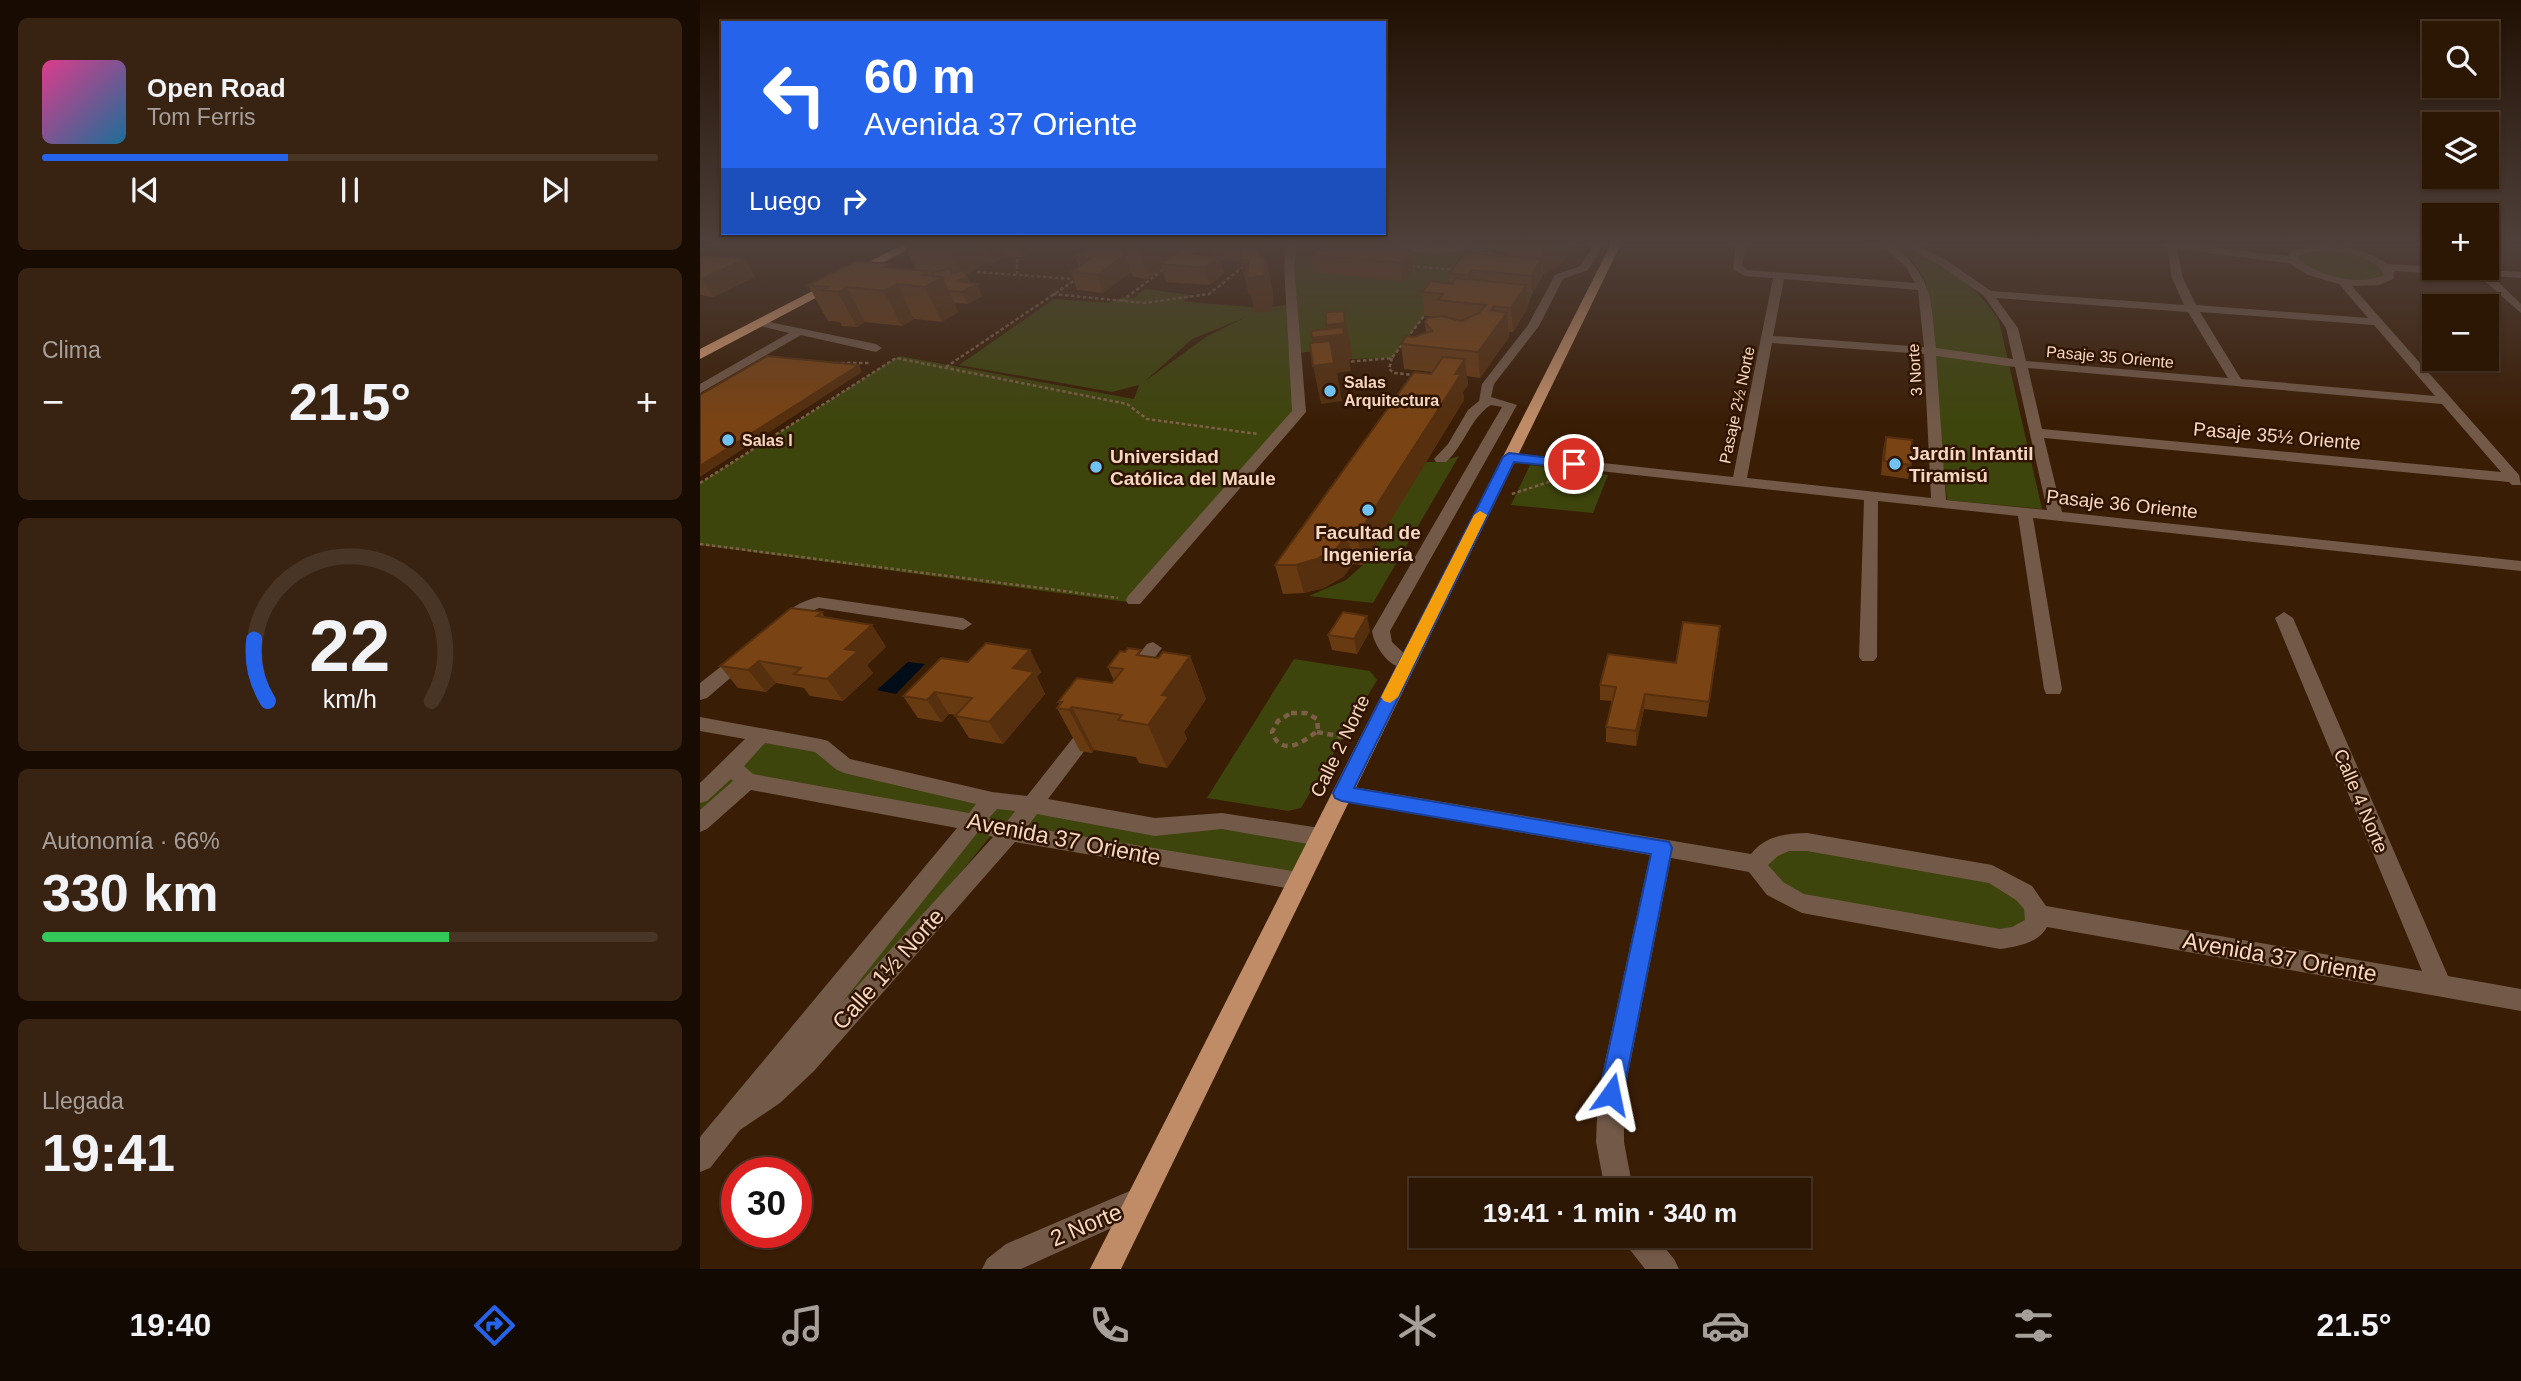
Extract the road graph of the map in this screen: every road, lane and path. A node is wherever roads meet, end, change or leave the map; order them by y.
1 (780, 303) edge
2 (798, 303) edge
3 (1039, 303) edge
4 (1293, 303) edge
5 (1545, 303) edge
6 (1586, 303) edge
7 (1775, 303) edge
8 (1925, 303) edge
9 (1994, 303) edge
10 (2123, 303) edge
11 (2191, 303) edge
12 (2363, 303) edge
13 (1434, 304) edge
14 (2193, 308) junction
15 (2380, 322) junction
16 (760, 323) junction
17 (799, 331) junction
18 (1769, 339) junction
19 (700, 345) edge
20 (876, 348) dead end
21 (1930, 351) junction
22 (700, 355) edge
23 (896, 358) junction
24 (1392, 358) junction
25 (815, 361) edge
26 (825, 362) junction
27 (1336, 363) edge
28 (849, 364) junction
29 (2021, 364) junction
30 (946, 367) junction
31 (813, 369) edge
32 (837, 371) edge
33 (1421, 376) edge
34 (2238, 384) junction
35 (700, 390) edge
36 (1488, 401) junction
37 (2448, 401) junction
38 (1510, 405) junction
39 (1533, 407) junction
40 (2037, 433) junction
41 (1277, 437) junction
42 (1509, 457) junction
43 (1441, 459) dead end
44 (1596, 467) junction
45 (1739, 483) junction
46 (2517, 483) edge
47 (700, 484) edge
48 (1871, 498) junction
49 (1487, 503) junction
50 (1939, 505) junction
51 (2025, 515) junction
52 (2056, 518) junction
53 (700, 544) edge
54 (2521, 566) edge
55 (1134, 600) joint
56 (2284, 618) dead end
57 (963, 624) dead end
58 (774, 632) edge
59 (1153, 648) dead end
60 (753, 650) edge
61 (1868, 657) dead end
62 (1406, 664) junction
63 (2053, 689) dead end
64 (1120, 691) edge
65 (700, 693) edge
66 (1104, 713) edge
67 (700, 724) edge
68 (1317, 732) junction
69 (761, 735) junction
70 (1368, 741) junction
71 (854, 768) junction
72 (740, 773) junction
73 (1342, 793) junction
74 (700, 795) edge
75 (831, 795) junction
76 (992, 800) junction
77 (1034, 805) junction
78 (973, 822) junction
79 (700, 823) edge
80 (1010, 833) junction
81 (1320, 837) junction
82 (1662, 848) junction
83 (1756, 864) junction
84 (1298, 881) junction
85 (2038, 915) junction
86 (2439, 984) junction
87 (2521, 1000) edge
88 (730, 1121) junction
89 (700, 1157) edge
90 (1616, 1178) edge
91 (1139, 1201) junction
92 (1647, 1248) edge
93 (997, 1269) edge
94 (1105, 1269) edge
95 (1664, 1269) edge

1 - 19 highway
2 - 16 highway
3 - 30 path
4 - 41 street
5 - 36 street
6 - 39 main road, Calle 2 Norte
7 - 18 street, Pasaje 2½ Norte
8 - 21 street, 3 Norte
9 - 29 street
10 - 14 street
11 - 14 street
12 - 15 street
13 - 24 path
14 - 15 street
14 - 34 street
15 - 37 street
16 - 17 street
16 - 22 highway
17 - 20 street
17 - 35 street
18 - 21 street, Pasaje 35 Oriente
18 - 45 street, Pasaje 2½ Norte
21 - 29 street, Pasaje 35 Oriente
21 - 50 street, 3 Norte
23 - 28 path
23 - 30 path
23 - 47 path
24 - 27 path
24 - 33 path
25 - 26 path
26 - 28 path
26 - 31 path
28 - 32 path
29 - 34 street, Pasaje 35 Oriente
29 - 40 street
30 - 41 path
34 - 37 street, Pasaje 35 Oriente
36 - 38 street
36 - 43 street
37 - 46 street
38 - 39 street
38 - 62 street
39 - 42 main road, Calle 2 Norte
40 - 46 street, Pasaje 35½ Oriente
40 - 52 street
41 - 55 street
42 - 44 street, Pasaje 36 Oriente
42 - 49 main road, Calle 2 Norte
44 - 45 street, Pasaje 36 Oriente
44 - 49 path
45 - 48 street, Pasaje 36 Oriente
48 - 50 street, Pasaje 36 Oriente
48 - 61 street
49 - 62 main road, Calle 2 Norte
50 - 51 street, Pasaje 36 Oriente
51 - 52 street, Pasaje 36 Oriente
51 - 63 street
52 - 54 street, Pasaje 36 Oriente
53 - 55 path
56 - 86 street, Calle 4 Norte
57 - 58 street
59 - 64 street
60 - 65 street
62 - 70 main road, Calle 2 Norte
66 - 77 street, Calle 1½ Norte
67 - 69 street, Avenida 37 Oriente
68 - 68 path
68 - 70 path
69 - 71 street, Avenida 37 Oriente
69 - 72 street
70 - 73 main road, Calle 2 Norte
71 - 75 street
71 - 76 street, Avenida 37 Oriente
72 - 74 street
72 - 75 street, Avenida 37 Oriente
72 - 79 street
73 - 81 main road, Calle 2 Norte
73 - 82 street
75 - 78 street, Avenida 37 Oriente
76 - 77 street, Avenida 37 Oriente
76 - 78 street, Calle 1½ Norte
77 - 80 street, Calle 1½ Norte
77 - 81 street, Avenida 37 Oriente
78 - 80 street, Avenida 37 Oriente
78 - 88 street, Calle 1½ Norte
80 - 84 street, Avenida 37 Oriente
80 - 88 street, Calle 1½ Norte
81 - 84 main road, Calle 2 Norte
82 - 83 street
82 - 90 street
83 - 85 street
83 - 85 street
84 - 91 main road, Calle 2 Norte
85 - 86 street, Avenida 37 Oriente
86 - 87 street, Avenida 37 Oriente
88 - 89 street, Calle 1½ Norte
91 - 93 street, 2 Norte
91 - 94 main road, Calle 2 Norte
92 - 95 street

